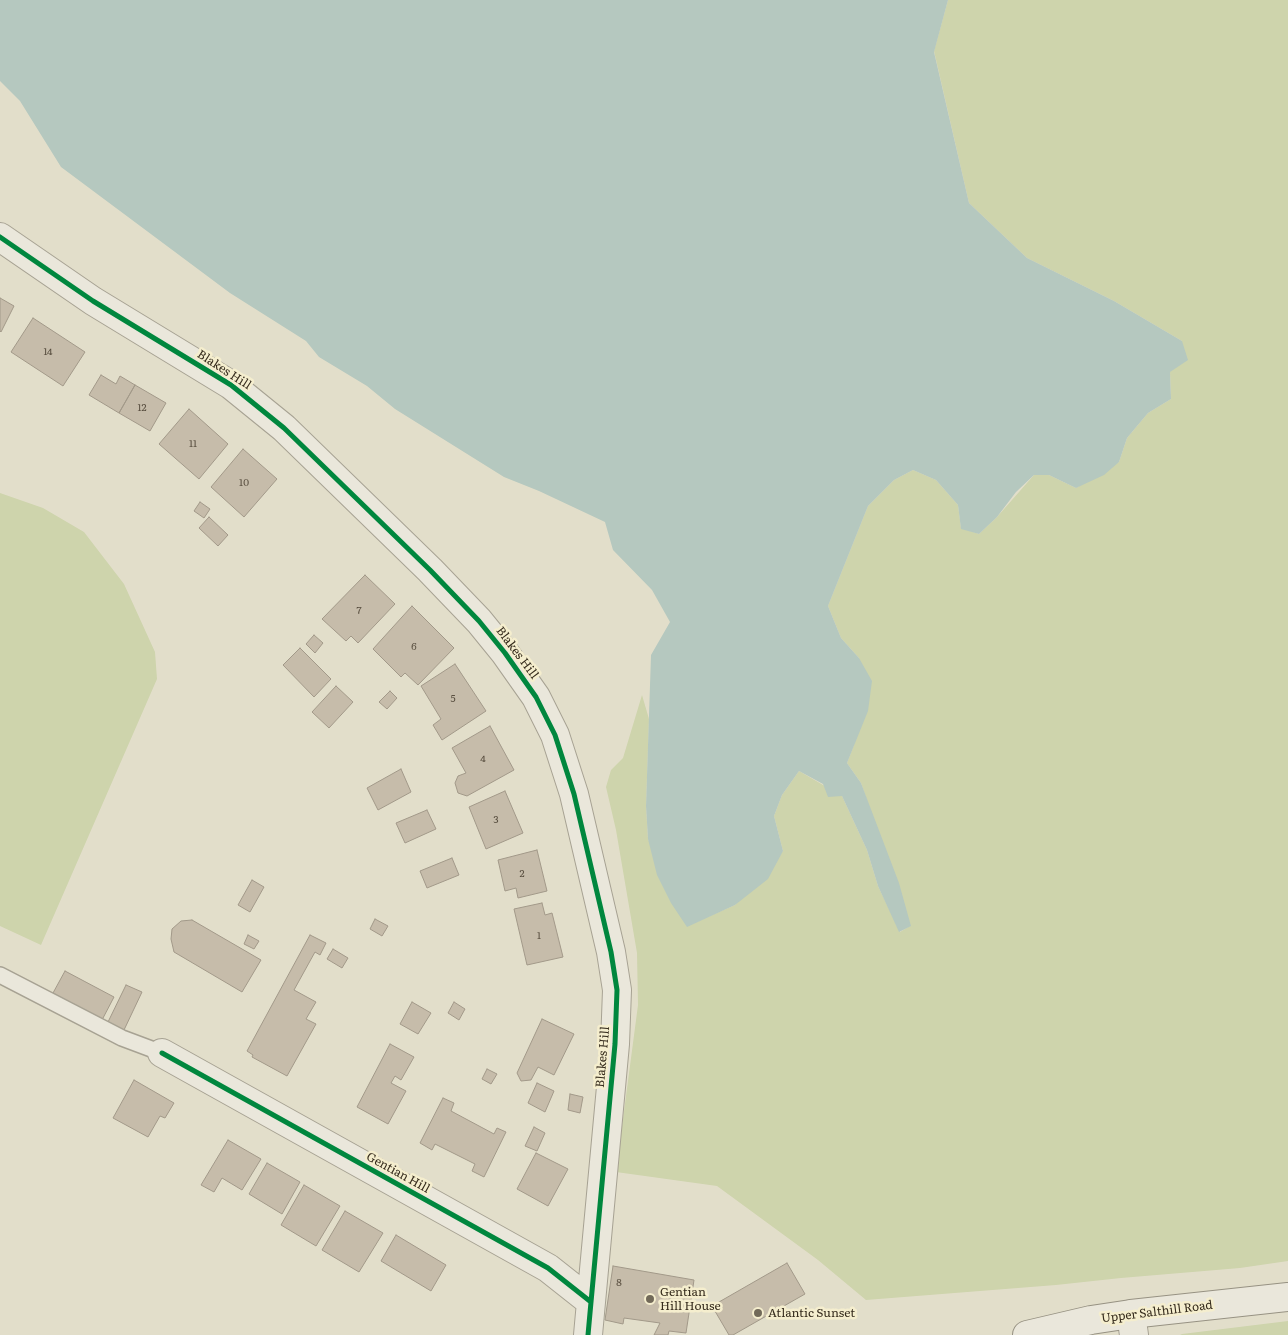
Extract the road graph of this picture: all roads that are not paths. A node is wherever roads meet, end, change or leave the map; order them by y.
1 (0, 237) edge
2 (0, 975) edge
3 (162, 1053) joint
4 (1288, 1297) edge
5 (591, 1302) junction
6 (1132, 1325) edge
7 (588, 1335) edge
8 (1028, 1335) edge

1 - 5 street, Blakes Hill
2 - 3 lane
3 - 5 street, Gentian Hill
4 - 6 street, Upper Salthill Road
5 - 7 street
6 - 8 street, Upper Salthill Road

